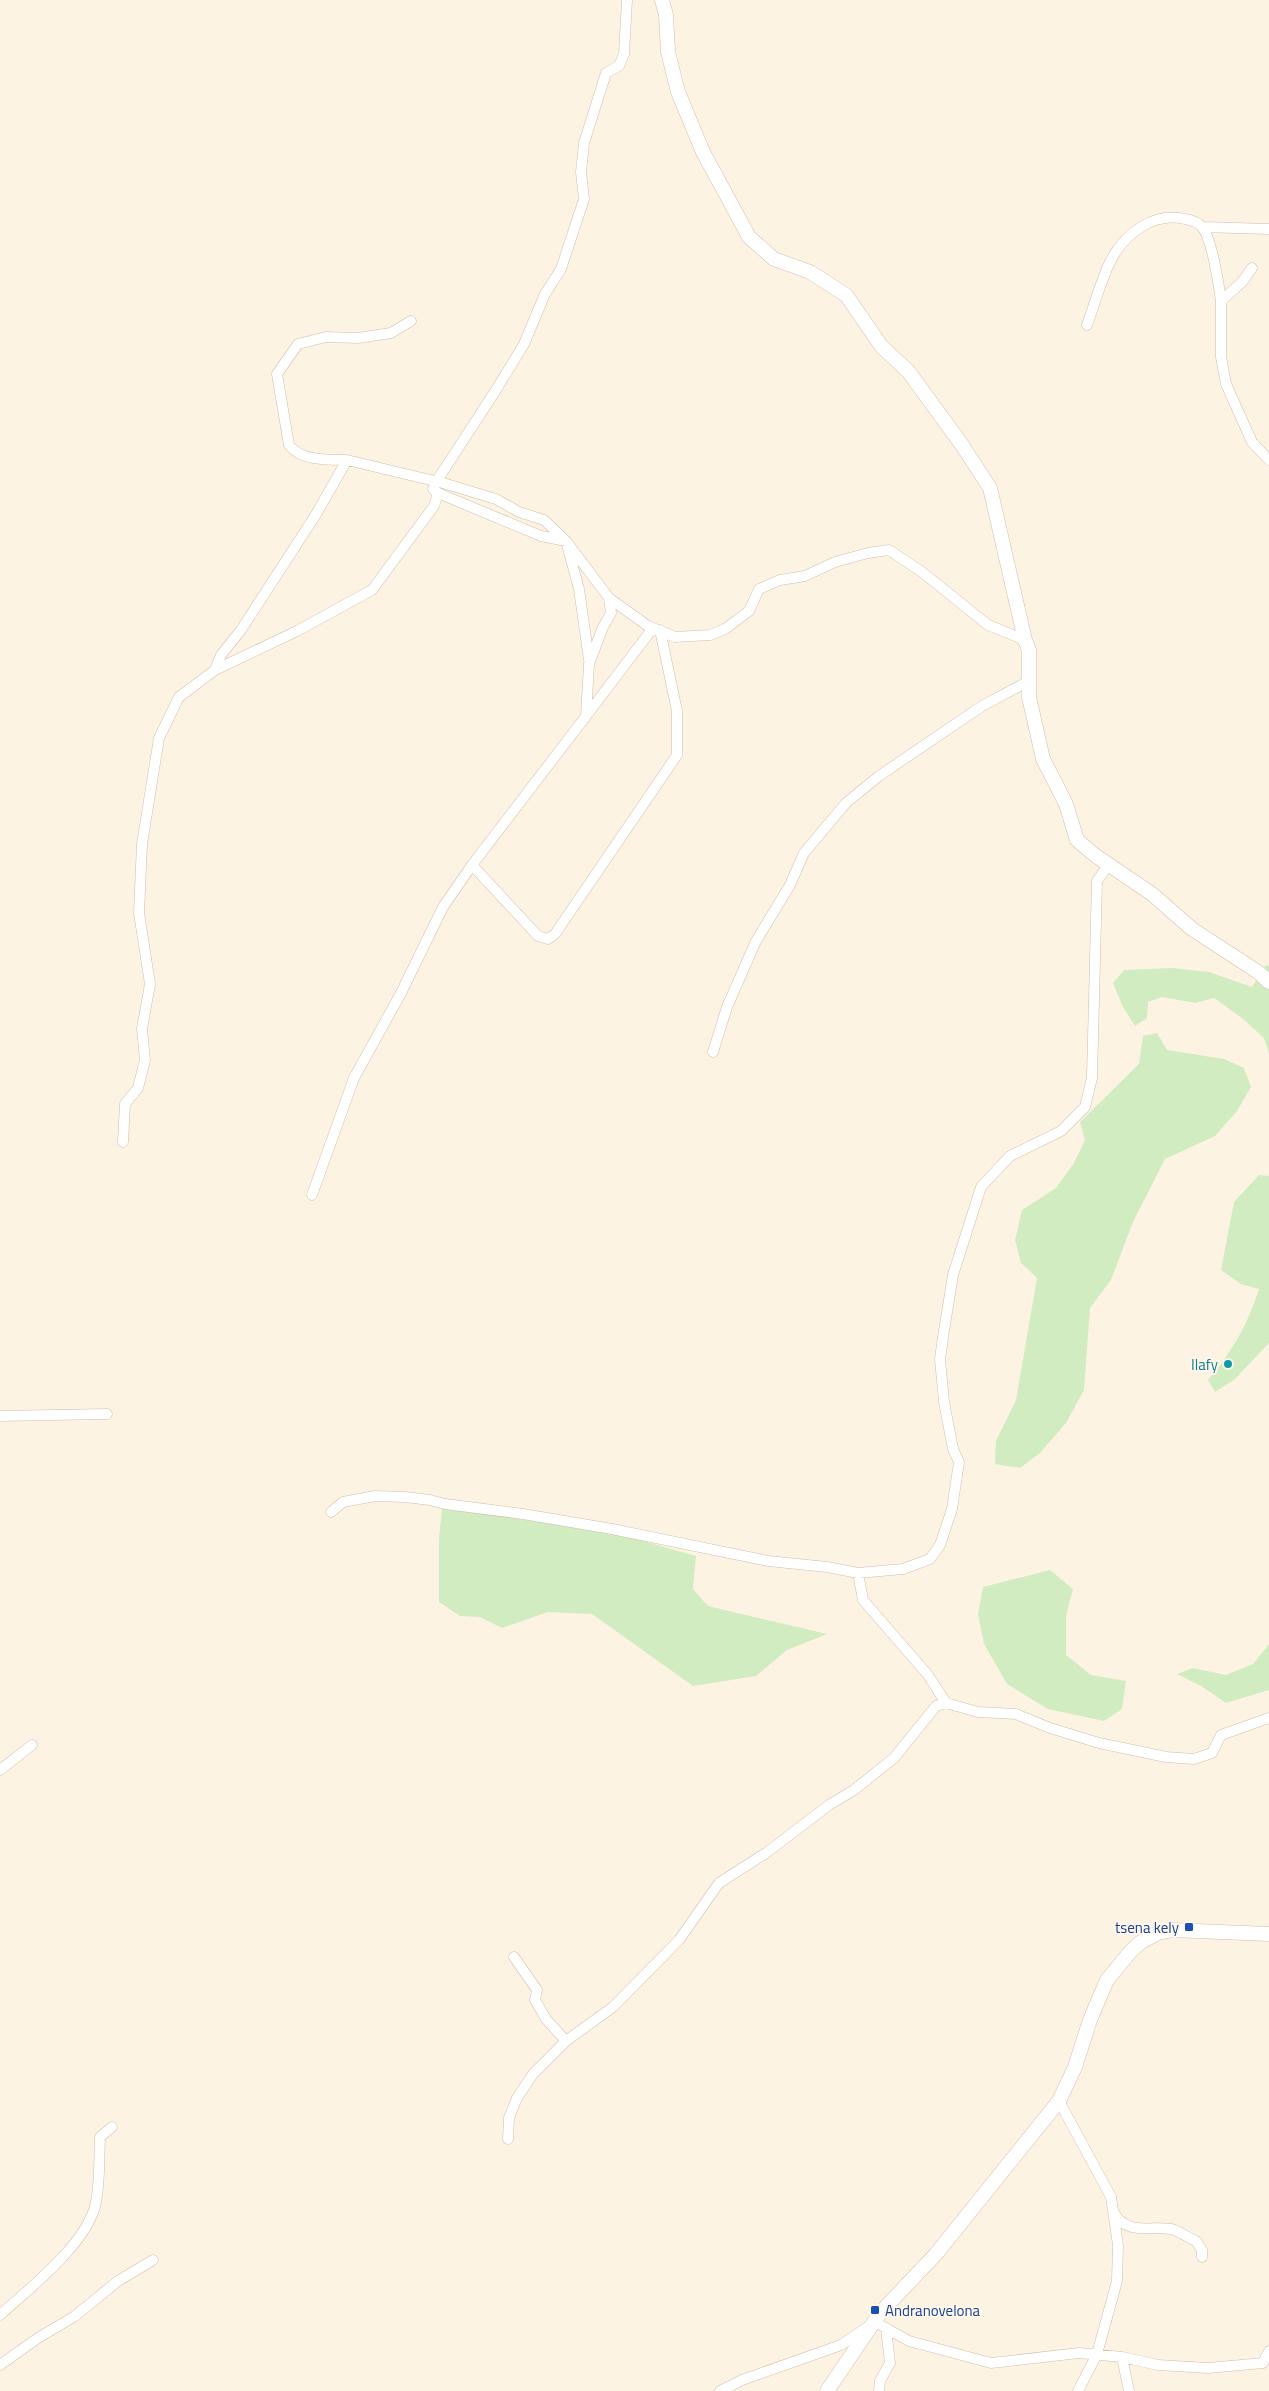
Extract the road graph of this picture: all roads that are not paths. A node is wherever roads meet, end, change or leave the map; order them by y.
1 (627, 0) edge
2 (662, 0) edge
3 (1202, 227) junction
4 (1269, 229) edge
5 (1252, 268) dead end
6 (1222, 301) junction
7 (411, 321) dead end
8 (1087, 325) dead end
9 (347, 460) junction
10 (1269, 460) edge
11 (421, 479) junction
12 (436, 482) junction
13 (438, 493) junction
14 (566, 541) junction
15 (609, 598) junction
16 (657, 629) junction
17 (1025, 640) junction
18 (590, 664) junction
19 (215, 670) junction
20 (1029, 680) junction
21 (586, 716) junction
22 (1096, 856) junction
23 (472, 865) junction
24 (1269, 982) edge
25 (713, 1052) dead end
26 (123, 1142) dead end
27 (312, 1195) dead end
28 (107, 1414) dead end
29 (0, 1416) edge
30 (331, 1512) dead end
31 (858, 1574) junction
32 (946, 1703) junction
33 (1269, 1718) edge
34 (32, 1745) dead end
35 (0, 1770) edge
36 (1269, 1934) edge
37 (514, 1957) dead end
38 (566, 2041) junction
39 (1059, 2101) junction
40 (112, 2127) dead end
41 (508, 2138) dead end
42 (1112, 2207) junction
43 (1202, 2257) dead end
44 (153, 2260) dead end
45 (0, 2315) edge
46 (880, 2325) junction
47 (1269, 2351) edge
48 (1097, 2354) junction
49 (1122, 2357) junction
50 (0, 2365) edge
51 (720, 2391) edge
52 (827, 2391) edge
53 (879, 2391) edge
54 (1078, 2391) edge
55 (1129, 2391) edge

1 - 12 street
2 - 17 street
3 - 4 street
3 - 6 street
3 - 8 street
5 - 6 street
6 - 10 street
7 - 9 street
9 - 11 street
9 - 19 street
11 - 12 street
11 - 13 street
12 - 14 street
13 - 14 street
13 - 19 street
14 - 15 street
14 - 18 street
15 - 16 street
15 - 18 street
16 - 17 street
16 - 21 street
16 - 23 street
17 - 20 street
18 - 21 street
19 - 26 street
20 - 22 street
20 - 25 street
21 - 23 street
22 - 24 street
22 - 31 street
23 - 27 street
28 - 29 street
30 - 31 street
31 - 32 street
32 - 33 street
32 - 38 street
34 - 35 street
36 - 39 street
37 - 38 street
38 - 41 street
39 - 42 street
39 - 46 street
40 - 45 street
42 - 43 street
42 - 48 street
44 - 50 street
46 - 48 street
46 - 51 street
46 - 52 street
46 - 53 street
47 - 49 street
48 - 49 street
48 - 54 street
49 - 55 street

